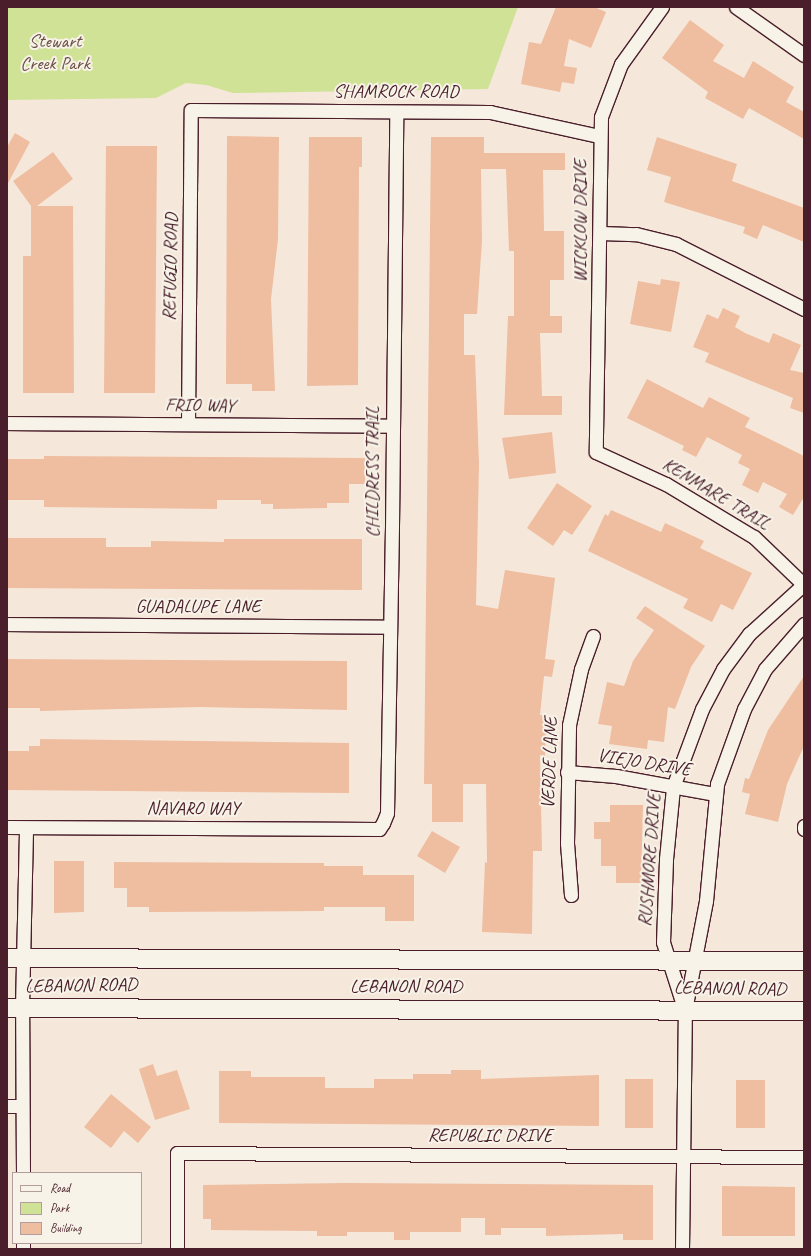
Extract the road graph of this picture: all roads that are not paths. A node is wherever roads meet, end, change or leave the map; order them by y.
1 (662, 7) edge
2 (736, 7) edge
3 (804, 55) edge
4 (191, 110) joint
5 (396, 112) junction
6 (599, 136) junction
7 (601, 233) junction
8 (804, 309) edge
9 (7, 423) edge
10 (188, 424) junction
11 (392, 426) junction
12 (596, 452) joint
13 (804, 585) edge
14 (7, 624) edge
15 (804, 624) edge
16 (389, 627) junction
17 (593, 636) dead end
18 (567, 772) junction
19 (673, 787) junction
20 (715, 794) junction
21 (7, 828) edge
22 (26, 828) junction
23 (379, 829) joint
24 (571, 895) dead end
25 (15, 958) edge
26 (804, 961) edge
27 (671, 963) junction
28 (695, 963) junction
29 (14, 1008) edge
30 (685, 1010) junction
31 (804, 1011) edge
32 (7, 1106) edge
33 (22, 1106) junction
34 (683, 1156) junction
35 (804, 1157) edge
36 (23, 1172) edge
37 (177, 1249) edge
38 (682, 1249) edge

1 - 6 street, WICKLOW DRIVE
2 - 3 street
4 - 5 street, SHAMROCK ROAD
4 - 10 street, REFUGIO ROAD
5 - 6 street, SHAMROCK ROAD
5 - 11 street, CHILDRESS TRAIL
6 - 7 street, WICKLOW DRIVE
7 - 8 street
7 - 12 street, WICKLOW DRIVE
9 - 10 street, FRIO WAY
10 - 11 street, FRIO WAY
11 - 16 street, CHILDRESS TRAIL
12 - 13 street, KENMARE TRAIL
13 - 19 street, RUSHMORE DRIVE
14 - 16 street, GUADALUPE LANE
15 - 20 street, RUSHMORE DRIVE
16 - 23 street, CHILDRESS TRAIL
17 - 18 street, VERDE LANE
18 - 19 street, VIEJO DRIVE
18 - 24 street, VERDE LANE
19 - 20 street, VIEJO DRIVE
19 - 27 street, RUSHMORE DRIVE
20 - 28 street, RUSHMORE DRIVE
21 - 22 street, NAVARO WAY
22 - 23 street, NAVARO WAY
22 - 25 street
25 - 27 main road, LEBANON ROAD
25 - 29 street
26 - 28 main road, LEBANON ROAD
27 - 28 main road, LEBANON ROAD
27 - 30 street, RUSHMORE DRIVE
28 - 30 street, RUSHMORE DRIVE
29 - 30 main road, LEBANON ROAD
29 - 33 street
30 - 31 main road, LEBANON ROAD
30 - 34 street, RUSHMORE DRIVE
32 - 33 street
33 - 36 street
34 - 35 street, REPUBLIC DRIVE
34 - 37 street, REPUBLIC DRIVE
34 - 38 street, RUSHMORE DRIVE

